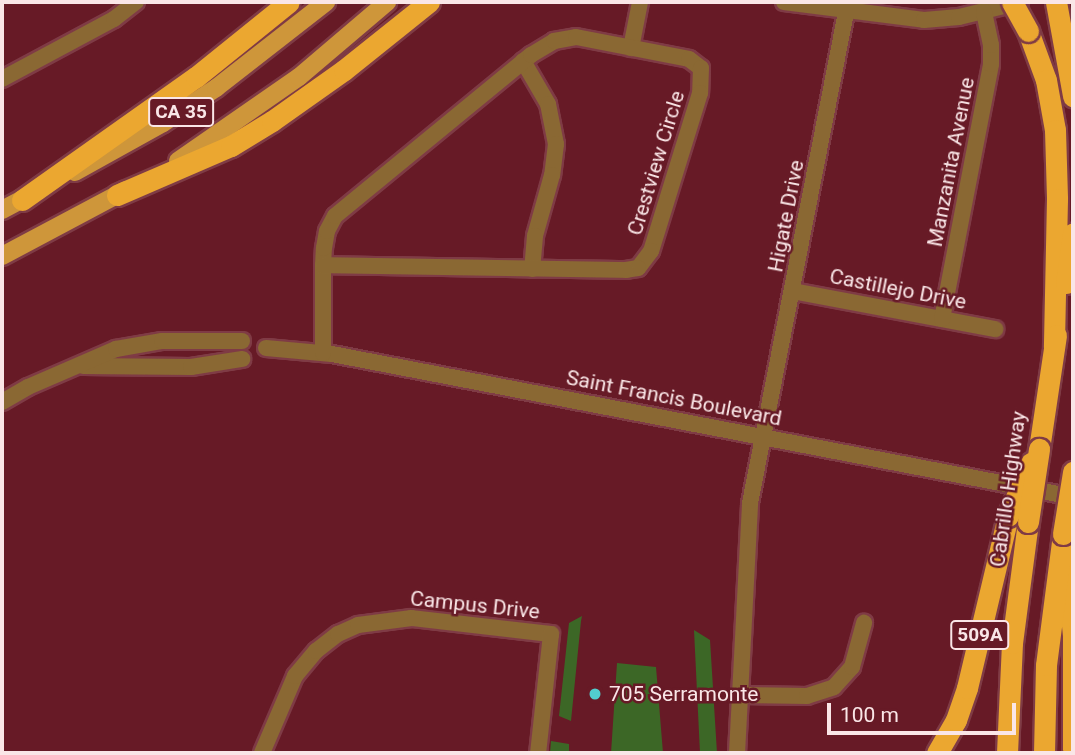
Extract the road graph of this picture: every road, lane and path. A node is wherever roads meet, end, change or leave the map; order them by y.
1 (136, 2) edge
2 (289, 2) edge
3 (326, 2) edge
4 (387, 2) edge
5 (429, 2) edge
6 (640, 2) edge
7 (784, 2) edge
8 (1012, 2) edge
9 (1020, 2) edge
10 (1056, 2) edge
11 (847, 7) edge
12 (984, 12) junction
13 (631, 48) junction
14 (523, 61) junction
15 (2, 79) edge
16 (1073, 96) edge
17 (117, 195) junction
18 (22, 200) junction
19 (2, 210) edge
20 (1073, 233) edge
21 (2, 256) edge
22 (323, 265) junction
23 (532, 269) junction
24 (793, 291) junction
25 (942, 319) junction
26 (995, 329) dead end
27 (242, 341) dead end
28 (1054, 347) junction
29 (266, 348) dead end
30 (323, 353) junction
31 (242, 359) dead end
32 (61, 372) junction
33 (2, 402) edge
34 (765, 438) junction
35 (1073, 472) edge
36 (1073, 496) edge
37 (1018, 519) junction
38 (1063, 534) junction
39 (864, 623) dead end
40 (742, 695) junction
41 (1073, 749) edge
42 (262, 753) edge
43 (538, 753) edge
44 (737, 753) edge
45 (937, 753) edge
46 (1007, 753) edge
47 (1044, 753) edge

1 - 15 street
2 - 18 highway
3 - 18 main road, CA 35
4 - 17 main road, CA 35
5 - 17 highway
6 - 13 street
7 - 11 street
8 - 28 highway, bridge
9 - 12 street
10 - 16 highway
11 - 12 street
11 - 24 street, Higate Drive
12 - 25 street, Manzanita Avenue
13 - 14 street, Crestview Circle
13 - 23 street, Crestview Circle
14 - 22 street, Crestview Circle
14 - 23 street
17 - 21 main road, CA 35
18 - 19 main road, CA 35
20 - 28 highway, Cabrillo Highway
22 - 23 street, Crestview Circle
22 - 30 street, Crestview Circle
24 - 25 street, Castillejo Drive
24 - 34 street, Higate Drive
25 - 26 street, Castillejo Drive
27 - 32 street
28 - 37 highway, Cabrillo Highway / 509A, bridge
29 - 30 street, Saint Francis Boulevard
30 - 34 street, Saint Francis Boulevard
31 - 32 street
32 - 33 street
34 - 36 street, Saint Francis Boulevard
34 - 40 street, Higate Drive
35 - 38 highway, bridge
37 - 45 highway, 509A
37 - 46 highway, Cabrillo Highway
38 - 41 highway
38 - 47 highway
39 - 40 street
40 - 44 street, Higate Drive
42 - 43 street, Campus Drive

